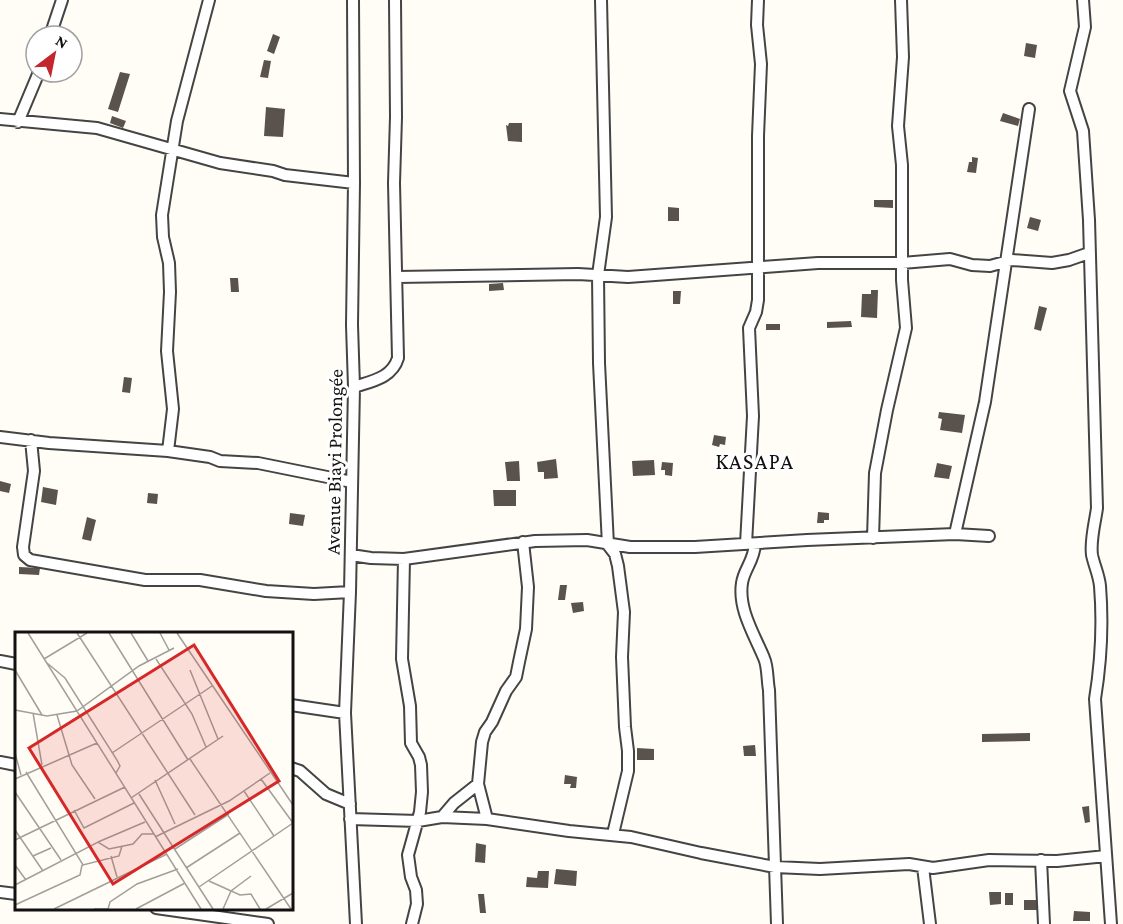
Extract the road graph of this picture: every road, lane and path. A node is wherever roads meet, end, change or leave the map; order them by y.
1 (62, 0) edge
2 (208, 0) edge
3 (353, 0) edge
4 (395, 0) edge
5 (601, 0) edge
6 (758, 0) edge
7 (901, 0) edge
8 (1083, 0) edge
9 (54, 24) edge
10 (34, 84) edge
11 (1029, 108) dead end
12 (0, 119) edge
13 (18, 122) junction
14 (174, 150) junction
15 (354, 183) junction
16 (1089, 253) junction
17 (1006, 261) junction
18 (902, 262) junction
19 (758, 269) junction
20 (598, 275) junction
21 (397, 277) junction
22 (354, 387) junction
23 (0, 437) edge
24 (31, 440) junction
25 (168, 451) junction
26 (352, 482) junction
27 (955, 534) junction
28 (989, 536) dead end
29 (873, 538) junction
30 (524, 542) junction
31 (608, 544) junction
32 (751, 544) junction
33 (351, 555) junction
34 (404, 559) junction
35 (350, 591) junction
36 (0, 661) edge
37 (15, 664) edge
38 (292, 705) edge
39 (345, 713) junction
40 (0, 762) edge
41 (15, 765) edge
42 (292, 768) edge
43 (478, 784) junction
44 (350, 804) junction
45 (442, 818) junction
46 (350, 819) junction
47 (488, 819) junction
48 (418, 821) junction
49 (613, 834) junction
50 (1106, 856) junction
51 (1041, 860) junction
52 (775, 867) junction
53 (923, 867) junction
54 (0, 892) edge
55 (15, 894) edge
56 (163, 909) edge
57 (268, 924) edge
58 (356, 924) edge
59 (412, 924) edge
60 (777, 924) edge
61 (930, 924) edge
62 (1044, 924) edge
63 (1111, 924) edge

1 - 9 street
2 - 14 street
3 - 15 street, Avenue Biayi Prolongée
4 - 21 street
5 - 20 street
6 - 19 street
7 - 18 street
8 - 16 street
10 - 13 street
11 - 17 street
12 - 13 street
13 - 14 street
14 - 15 street
14 - 25 street
15 - 22 street, Avenue Biayi Prolongée
16 - 17 street
16 - 50 street
17 - 18 street
17 - 27 street
18 - 19 street
18 - 29 street
19 - 20 street
19 - 32 street
20 - 21 street
20 - 31 street
21 - 22 street
22 - 26 street, Avenue Biayi Prolongée
23 - 24 street
24 - 25 street
24 - 35 street
25 - 26 street
26 - 33 street, Avenue Biayi Prolongée
27 - 28 street
27 - 29 street
29 - 32 street
30 - 31 street
30 - 34 street
30 - 43 street
31 - 32 street
31 - 49 street
32 - 52 street
33 - 34 street
33 - 35 street, Avenue Biayi Prolongée
34 - 48 street
35 - 39 street, Avenue Biayi Prolongée
36 - 37 street
38 - 39 street
39 - 44 street, Avenue Biayi Prolongée
40 - 41 street
42 - 44 street
43 - 45 street
43 - 47 street
44 - 46 street, Avenue Biayi Prolongée
45 - 47 street
45 - 48 street
46 - 48 street
46 - 58 street, Avenue Biayi Prolongée
47 - 49 street
48 - 59 street
49 - 52 street
50 - 51 street
50 - 63 street
51 - 53 street
51 - 62 street
52 - 53 street
52 - 60 street
53 - 61 street
54 - 55 street
56 - 57 street

